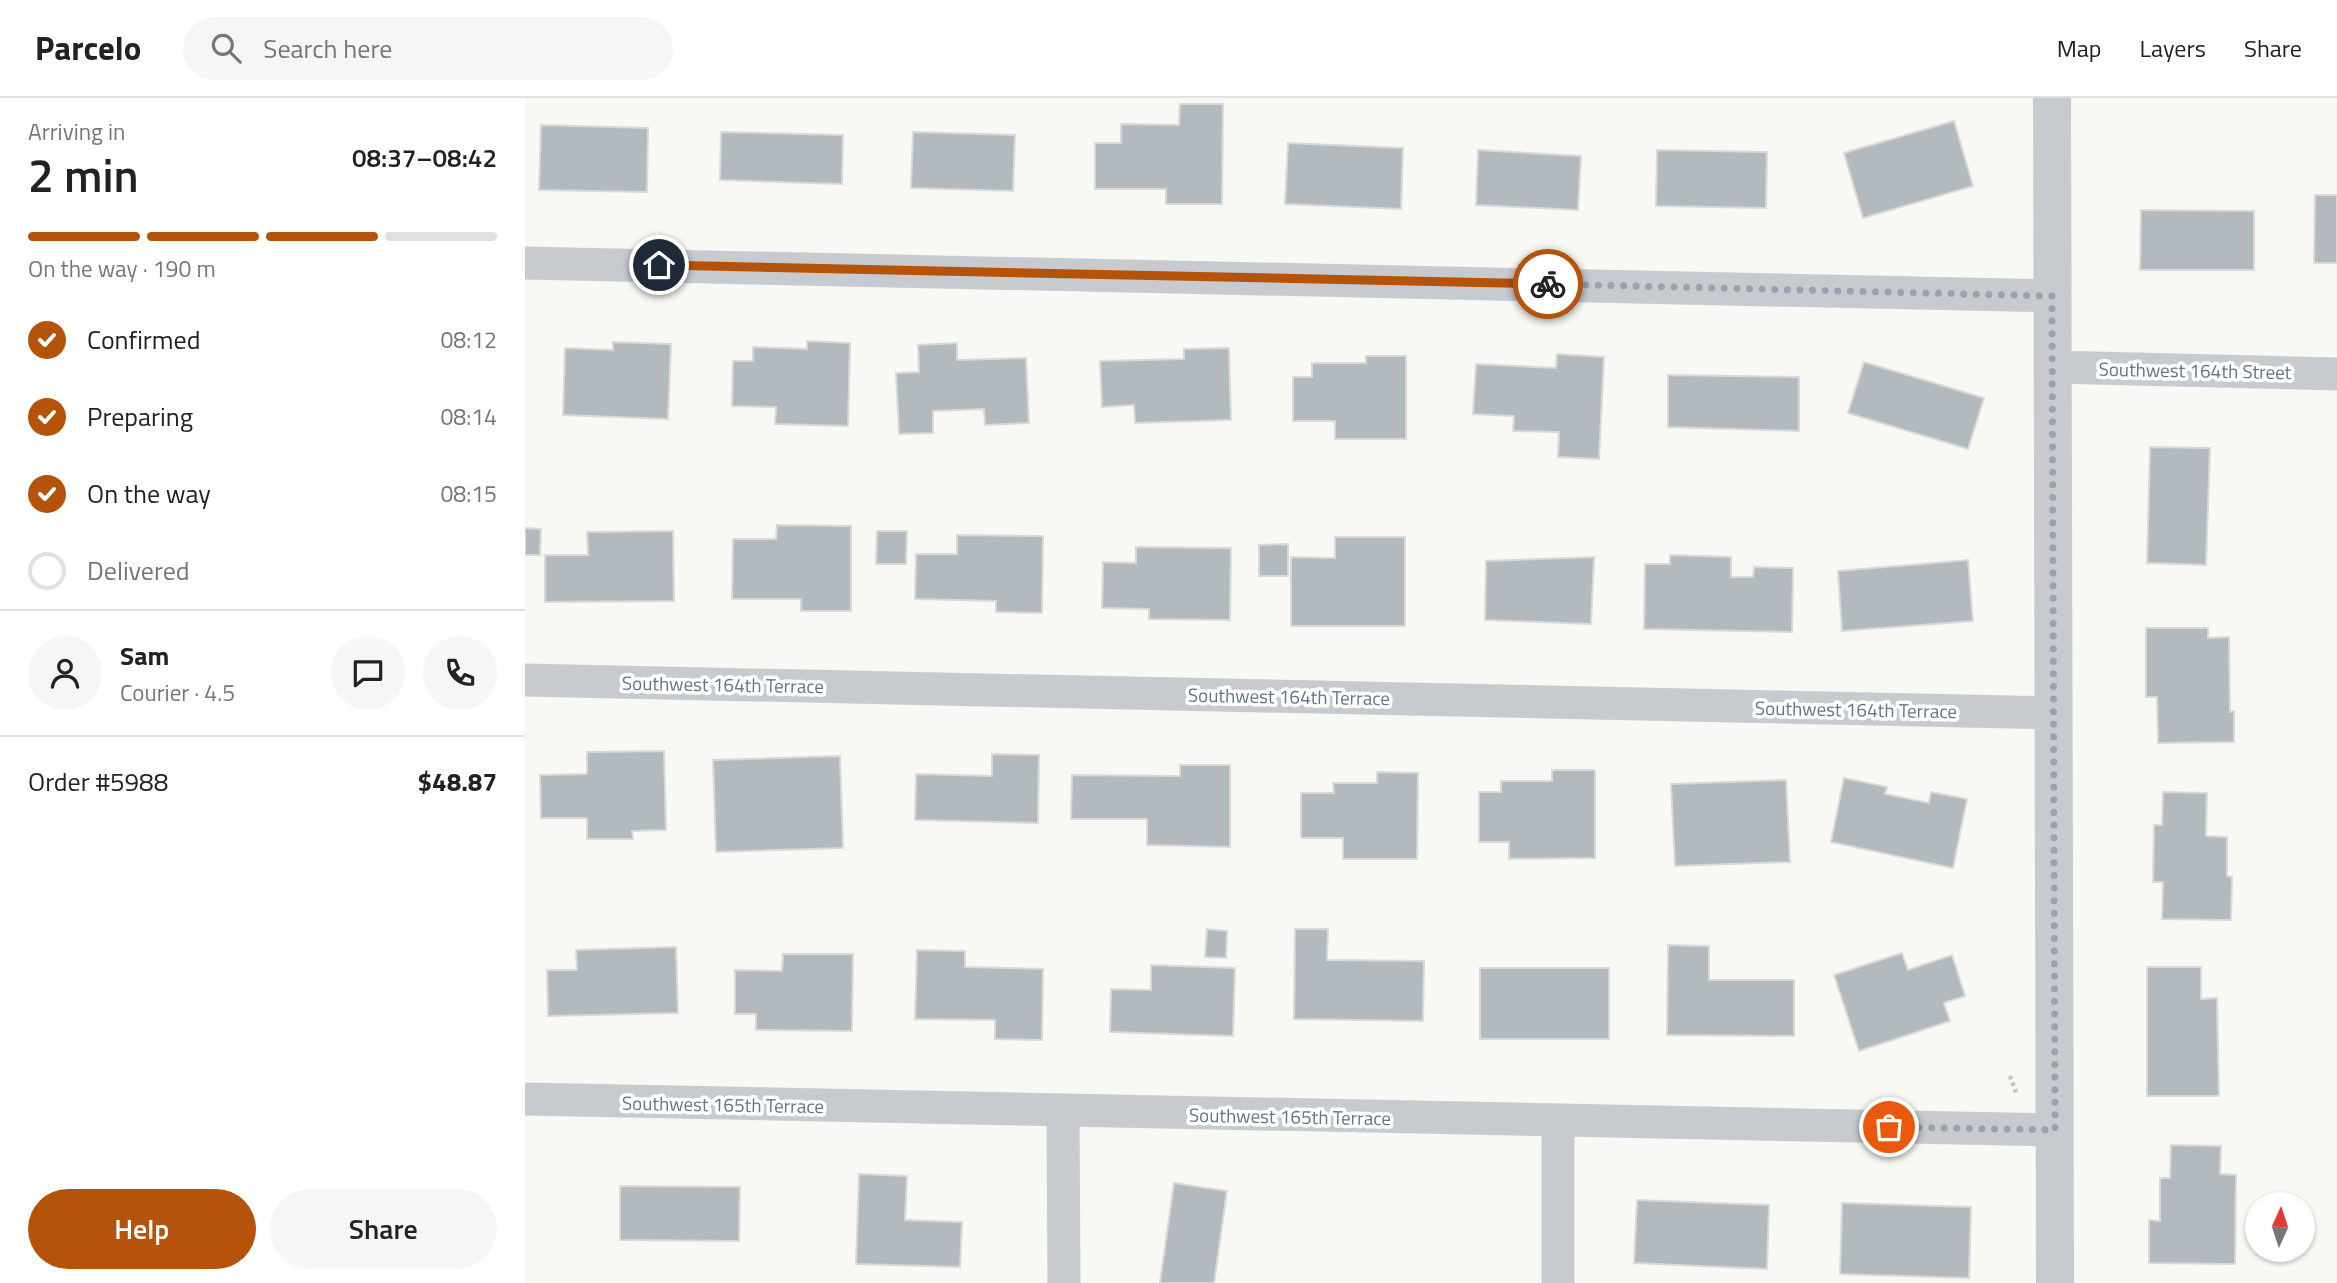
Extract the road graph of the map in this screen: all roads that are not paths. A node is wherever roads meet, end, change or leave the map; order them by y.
1 (2052, 98) edge
2 (525, 263) edge
3 (2052, 296) junction
4 (2053, 367) junction
5 (2337, 374) edge
6 (525, 680) edge
7 (2054, 713) junction
8 (525, 1099) edge
9 (1063, 1111) junction
10 (1558, 1121) junction
11 (2055, 1130) junction
12 (1064, 1283) edge
13 (1558, 1283) edge
14 (2055, 1283) edge

1 - 3 street
2 - 3 street
3 - 4 street
4 - 5 street, Southwest 164th Street
4 - 7 street
6 - 7 street, Southwest 164th Terrace
7 - 11 street
8 - 9 street, Southwest 165th Terrace
9 - 10 street, Southwest 165th Terrace
9 - 12 street
10 - 11 street, Southwest 165th Terrace
10 - 13 street
11 - 14 street

